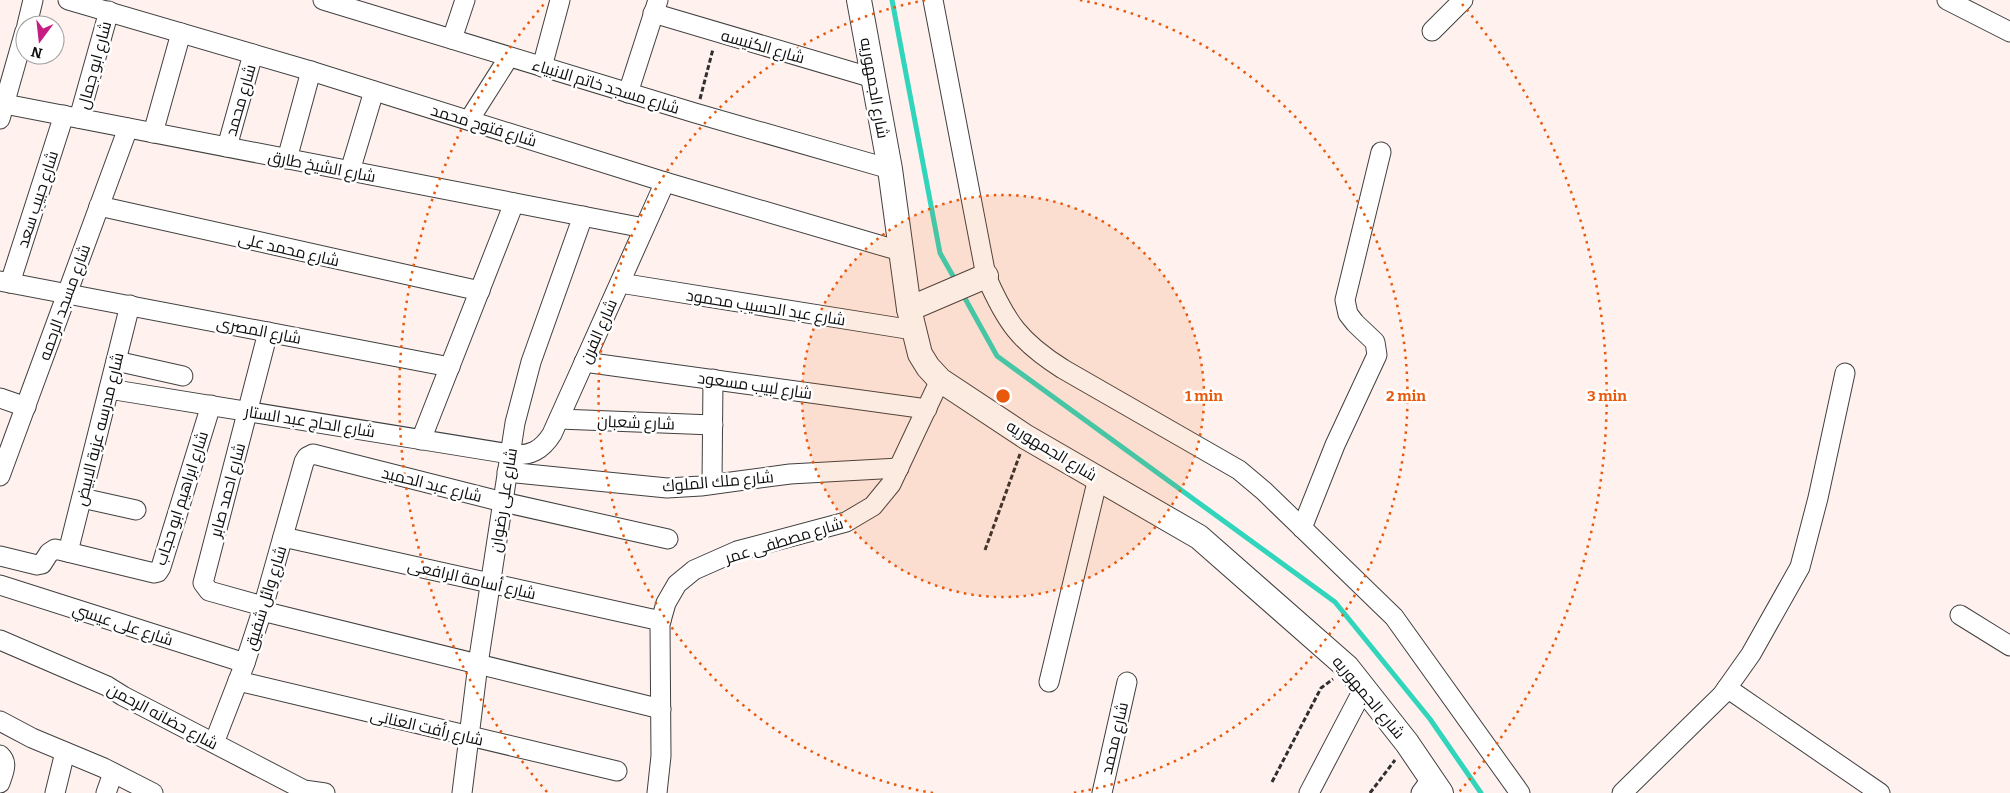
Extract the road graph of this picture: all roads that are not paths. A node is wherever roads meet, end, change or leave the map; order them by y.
1 (34, 0) edge
2 (68, 0) edge
3 (323, 0) edge
4 (465, 0) edge
5 (560, 0) edge
6 (859, 0) edge
7 (933, 0) edge
8 (1463, 0) edge
9 (1947, 0) edge
10 (655, 7) edge
11 (379, 8) edge
12 (109, 12) junction
13 (29, 15) edge
14 (181, 32) junction
15 (1432, 32) dead end
16 (2010, 32) edge
17 (452, 39) junction
18 (253, 54) junction
19 (509, 57) junction
20 (15, 64) edge
21 (542, 66) junction
22 (311, 71) junction
23 (873, 78) junction
24 (374, 90) junction
25 (628, 93) junction
26 (2, 108) edge
27 (72, 117) junction
28 (470, 120) junction
29 (128, 128) junction
30 (154, 133) junction
31 (227, 147) junction
32 (1382, 152) dead end
33 (287, 159) junction
34 (890, 168) junction
35 (350, 171) junction
36 (665, 182) junction
37 (514, 203) junction
38 (99, 206) junction
39 (583, 216) junction
40 (644, 228) junction
41 (900, 251) junction
42 (978, 279) junction
43 (5, 282) edge
44 (620, 283) junction
45 (480, 291) junction
46 (67, 293) junction
47 (130, 305) junction
48 (917, 313) junction
49 (268, 332) junction
50 (116, 362) junction
51 (584, 362) junction
52 (450, 367) junction
53 (1846, 373) dead end
54 (183, 376) dead end
55 (714, 380) junction
56 (940, 380) junction
57 (109, 388) junction
58 (0, 398) edge
59 (211, 405) junction
60 (26, 407) junction
61 (926, 409) junction
62 (247, 411) junction
63 (559, 419) junction
64 (713, 425) junction
65 (422, 440) junction
66 (313, 454) joint
67 (509, 463) junction
68 (899, 468) junction
69 (0, 476) edge
70 (1098, 478) junction
71 (712, 484) junction
72 (82, 498) junction
73 (503, 502) junction
74 (136, 510) dead end
75 (1302, 528) junction
76 (283, 537) junction
77 (668, 539) dead end
78 (68, 552) junction
79 (0, 556) edge
80 (490, 583) junction
81 (0, 585) edge
82 (262, 608) junction
83 (1960, 615) dead end
84 (661, 621) junction
85 (0, 640) edge
86 (2010, 646) edge
87 (245, 663) junction
88 (478, 664) junction
89 (238, 682) junction
90 (1049, 682) dead end
91 (1127, 682) dead end
92 (1364, 688) junction
93 (1727, 688) junction
94 (661, 709) junction
95 (0, 721) edge
96 (469, 737) junction
97 (214, 743) junction
98 (65, 752) junction
99 (0, 755) edge
100 (617, 771) dead end
101 (113, 773) junction
102 (0, 783) edge
103 (1431, 788) edge
104 (304, 791) edge
105 (55, 793) edge
106 (106, 793) edge
107 (153, 793) edge
108 (325, 793) edge
109 (462, 793) edge
110 (656, 793) edge
111 (1102, 793) edge
112 (1309, 793) edge
113 (1520, 793) edge
114 (1622, 793) edge
115 (1880, 793) edge

1 - 13 street
2 - 12 street, شارع فتوح محمد
3 - 11 street, شارع مسجد خاتم الانبياء
4 - 17 street
5 - 21 street
6 - 23 street, شارع الجمهوريه
7 - 42 street
8 - 15 street
9 - 16 street
10 - 23 street, شارع الكنيسه
10 - 25 street
11 - 17 street, شارع مسجد خاتم الانبياء
12 - 14 street, شارع فتوح محمد
12 - 27 street, شارع ابو جمال
14 - 18 street, شارع فتوح محمد
14 - 30 street
17 - 19 street, شارع مسجد خاتم الانبياء
18 - 22 street, شارع فتوح محمد
18 - 31 street, شارع محمد
19 - 21 street, شارع مسجد خاتم الانبياء
19 - 28 street
20 - 26 street
21 - 25 street, شارع مسجد خاتم الانبياء
22 - 24 street, شارع فتوح محمد
22 - 33 street
23 - 34 street, شارع الجمهوريه
24 - 28 street, شارع فتوح محمد
24 - 35 street
25 - 34 street, شارع مسجد خاتم الانبياء
26 - 27 street, شارع الشيخ طارق
27 - 29 street, شارع الشيخ طارق
27 - 43 street, شارع حبيب سعد
28 - 36 street, شارع فتوح محمد
29 - 30 street, شارع الشيخ طارق
29 - 38 street, شارع مسجد الرحمه
30 - 31 street, شارع الشيخ طارق
31 - 33 street, شارع الشيخ طارق
32 - 75 street
33 - 35 street, شارع الشيخ طارق
34 - 41 street, شارع الجمهوريه
35 - 37 street, شارع الشيخ طارق
36 - 40 street, شارع الفرن
36 - 41 street, شارع فتوح محمد
37 - 39 street, شارع الشيخ طارق
37 - 45 street
38 - 45 street, شارع محمد على
38 - 46 street, شارع مسجد الرحمه
39 - 40 street, شارع الشيخ طارق
39 - 67 street, شارع على رضوان
40 - 44 street, شارع الفرن
41 - 48 street, شارع الجمهوريه
42 - 48 street
42 - 75 street
43 - 46 street, شارع المصرى
44 - 48 street, شارع عبد الحسيب محمود
44 - 51 street, شارع الفرن
45 - 52 street
46 - 47 street, شارع المصرى
46 - 60 street, شارع مسجد الرحمه
47 - 49 street, شارع المصرى
47 - 50 street, شارع مدرسه عزبة الابيض
48 - 56 street, شارع الجمهوريه
49 - 52 street, شارع المصرى
49 - 62 street, شارع احمد صابر
50 - 54 street
50 - 57 street, شارع مدرسه عزبة الابيض
51 - 55 street, شارع لبيب مسعود
51 - 63 street, شارع الفرن
52 - 65 street
53 - 93 street
55 - 61 street, شارع لبيب مسعود
55 - 64 street
56 - 61 street, شارع مصطفى عمر
56 - 70 street, شارع الجمهوريه
57 - 59 street, شارع الحاج عبد الستار
57 - 72 street, شارع مدرسه عزبة الابيض
58 - 60 street
59 - 62 street, شارع الحاج عبد الستار
59 - 78 street, شارع ابراهيم ابو حجاب
60 - 69 street, شارع مسجد الرحمه
61 - 68 street, شارع مصطفى عمر
62 - 65 street, شارع الحاج عبد الستار
62 - 82 street, شارع احمد صابر
63 - 64 street, شارع شعبان
63 - 67 street, شارع الفرن
64 - 71 street
65 - 67 street, شارع الحاج عبد الستار
66 - 73 street, شارع عبد الحميد
66 - 76 street, شارع وائل شفيق
67 - 71 street, شارع ملك الملوك
67 - 73 street, شارع على رضوان
68 - 71 street, شارع ملك الملوك
68 - 84 street, شارع مصطفى عمر
70 - 90 street
70 - 92 street, شارع الجمهوريه
72 - 74 street
72 - 78 street, شارع مدرسه عزبة الابيض
73 - 77 street, شارع عبد الحميد
73 - 80 street, شارع على رضوان
75 - 113 street
76 - 80 street, شارع أسامة الرافعى
76 - 82 street, شارع وائل شفيق
78 - 79 street, شارع ابراهيم ابو حجاب
80 - 84 street, شارع أسامة الرافعى
80 - 88 street, شارع على رضوان
81 - 87 street, شارع على عيسي
82 - 87 street, شارع وائل شفيق
82 - 88 street
83 - 86 street
84 - 94 street, شارع مصطفى عمر
85 - 97 street, شارع حضانه الرحمن
87 - 89 street, شارع وائل شفيق
88 - 94 street
88 - 96 street, شارع على رضوان
89 - 96 street, شارع رأفت العنانى
89 - 97 street, شارع وائل شفيق
91 - 111 street, شارع محمد
92 - 103 street, شارع الجمهوريه
92 - 112 street
93 - 114 street
93 - 115 street
94 - 110 street, شارع مصطفى عمر
95 - 98 street
96 - 100 street, شارع رأفت العنانى
96 - 109 street, شارع على رضوان
97 - 104 street, شارع حضانه الرحمن
98 - 101 street
98 - 105 street
99 - 102 street
101 - 106 street
101 - 107 street
104 - 108 street, شارع حضانه الرحمن

